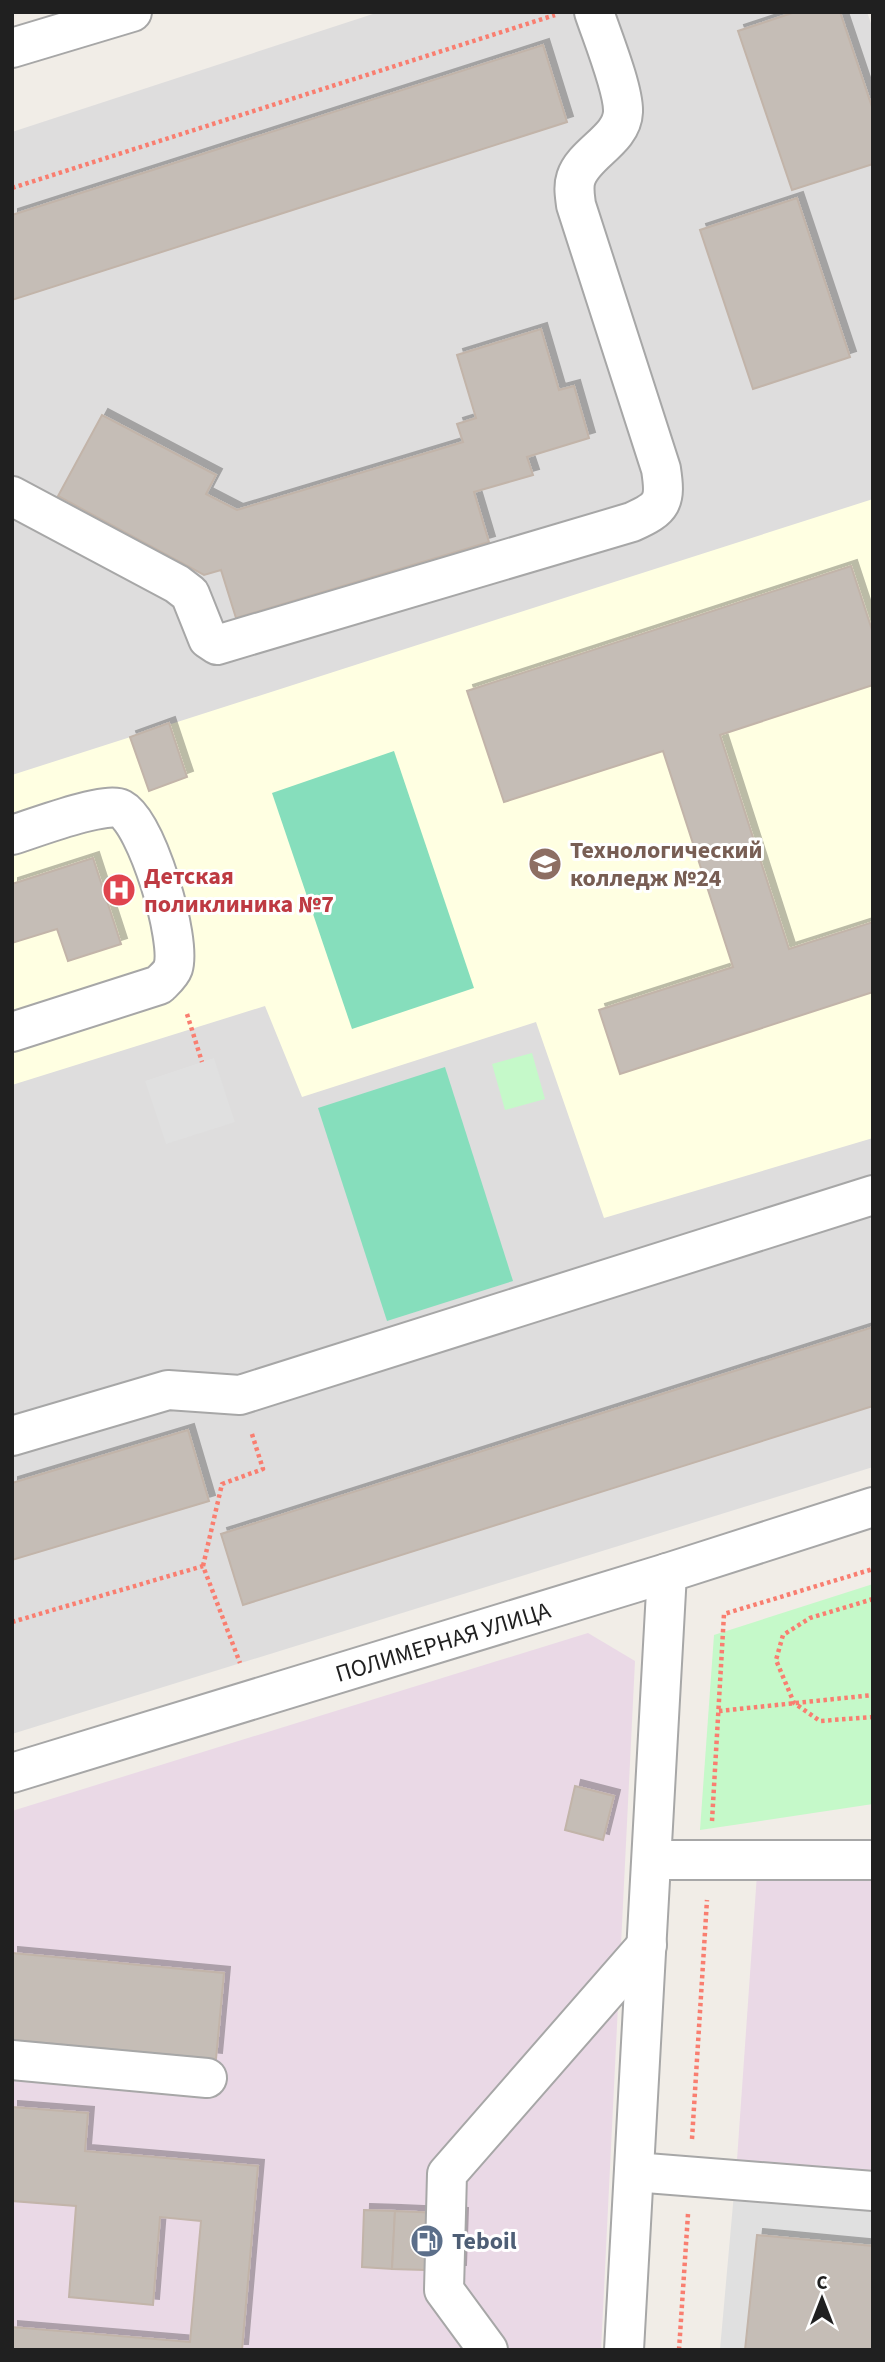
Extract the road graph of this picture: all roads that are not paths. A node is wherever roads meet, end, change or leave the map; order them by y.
1 (132, 12) edge
2 (594, 12) edge
3 (12, 48) edge
4 (12, 496) edge
5 (14, 827) edge
6 (12, 1032) edge
7 (873, 1195) edge
8 (12, 1436) edge
9 (873, 1507) edge
10 (667, 1573) junction
11 (12, 1773) edge
12 (652, 1860) junction
13 (873, 1860) edge
14 (647, 1945) junction
15 (12, 2060) edge
16 (207, 2078) dead end
17 (634, 2172) junction
18 (873, 2191) edge
19 (488, 2350) edge
20 (624, 2350) edge

1 - 3 street
2 - 4 street
5 - 6 street
7 - 8 street
9 - 10 street, ПОЛИМЕРНАЯ УЛИЦА
10 - 11 street, ПОЛИМЕРНАЯ УЛИЦА
10 - 12 street
12 - 13 street
12 - 14 street
14 - 17 street
14 - 19 street
15 - 16 street
17 - 18 street
17 - 20 street

